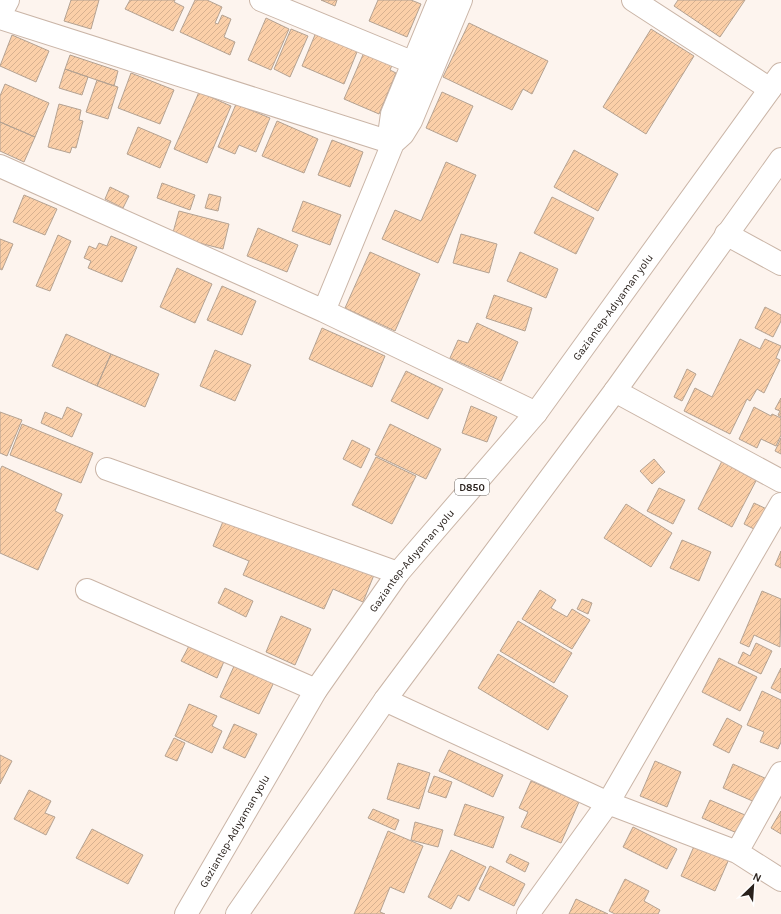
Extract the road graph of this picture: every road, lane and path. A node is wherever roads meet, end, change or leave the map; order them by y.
1 (8, 0) edge
2 (261, 0) edge
3 (439, 0) edge
4 (461, 0) edge
5 (633, 0) edge
6 (0, 16) edge
7 (414, 63) junction
8 (775, 81) edge
9 (392, 143) junction
10 (781, 159) edge
11 (0, 166) edge
12 (726, 234) junction
13 (781, 264) edge
14 (324, 311) junction
15 (615, 391) junction
16 (536, 412) junction
17 (107, 469) dead end
18 (781, 481) edge
19 (781, 504) edge
20 (398, 573) junction
21 (87, 590) dead end
22 (316, 690) junction
23 (385, 700) junction
24 (781, 773) edge
25 (608, 803) junction
26 (737, 852) junction
27 (781, 880) edge
28 (186, 914) edge
29 (237, 914) edge
30 (528, 914) edge

1 - 6 main road
2 - 7 main road
3 - 7 main road
4 - 9 main road
5 - 8 main road
6 - 9 main road
7 - 9 main road
8 - 16 main road, Gaziantep-Adıyaman yolu / D850
9 - 14 main road
10 - 12 main road
11 - 14 main road
12 - 13 main road
12 - 15 main road
14 - 16 main road
15 - 18 main road
15 - 23 main road
16 - 20 main road, Gaziantep-Adıyaman yolu / D850
17 - 20 main road
19 - 25 main road
20 - 22 main road, Gaziantep-Adıyaman yolu / D850
21 - 22 main road
22 - 28 main road, Gaziantep-Adıyaman yolu / D850
23 - 25 main road
23 - 29 main road
24 - 26 main road
25 - 26 main road
25 - 30 main road
26 - 27 main road

